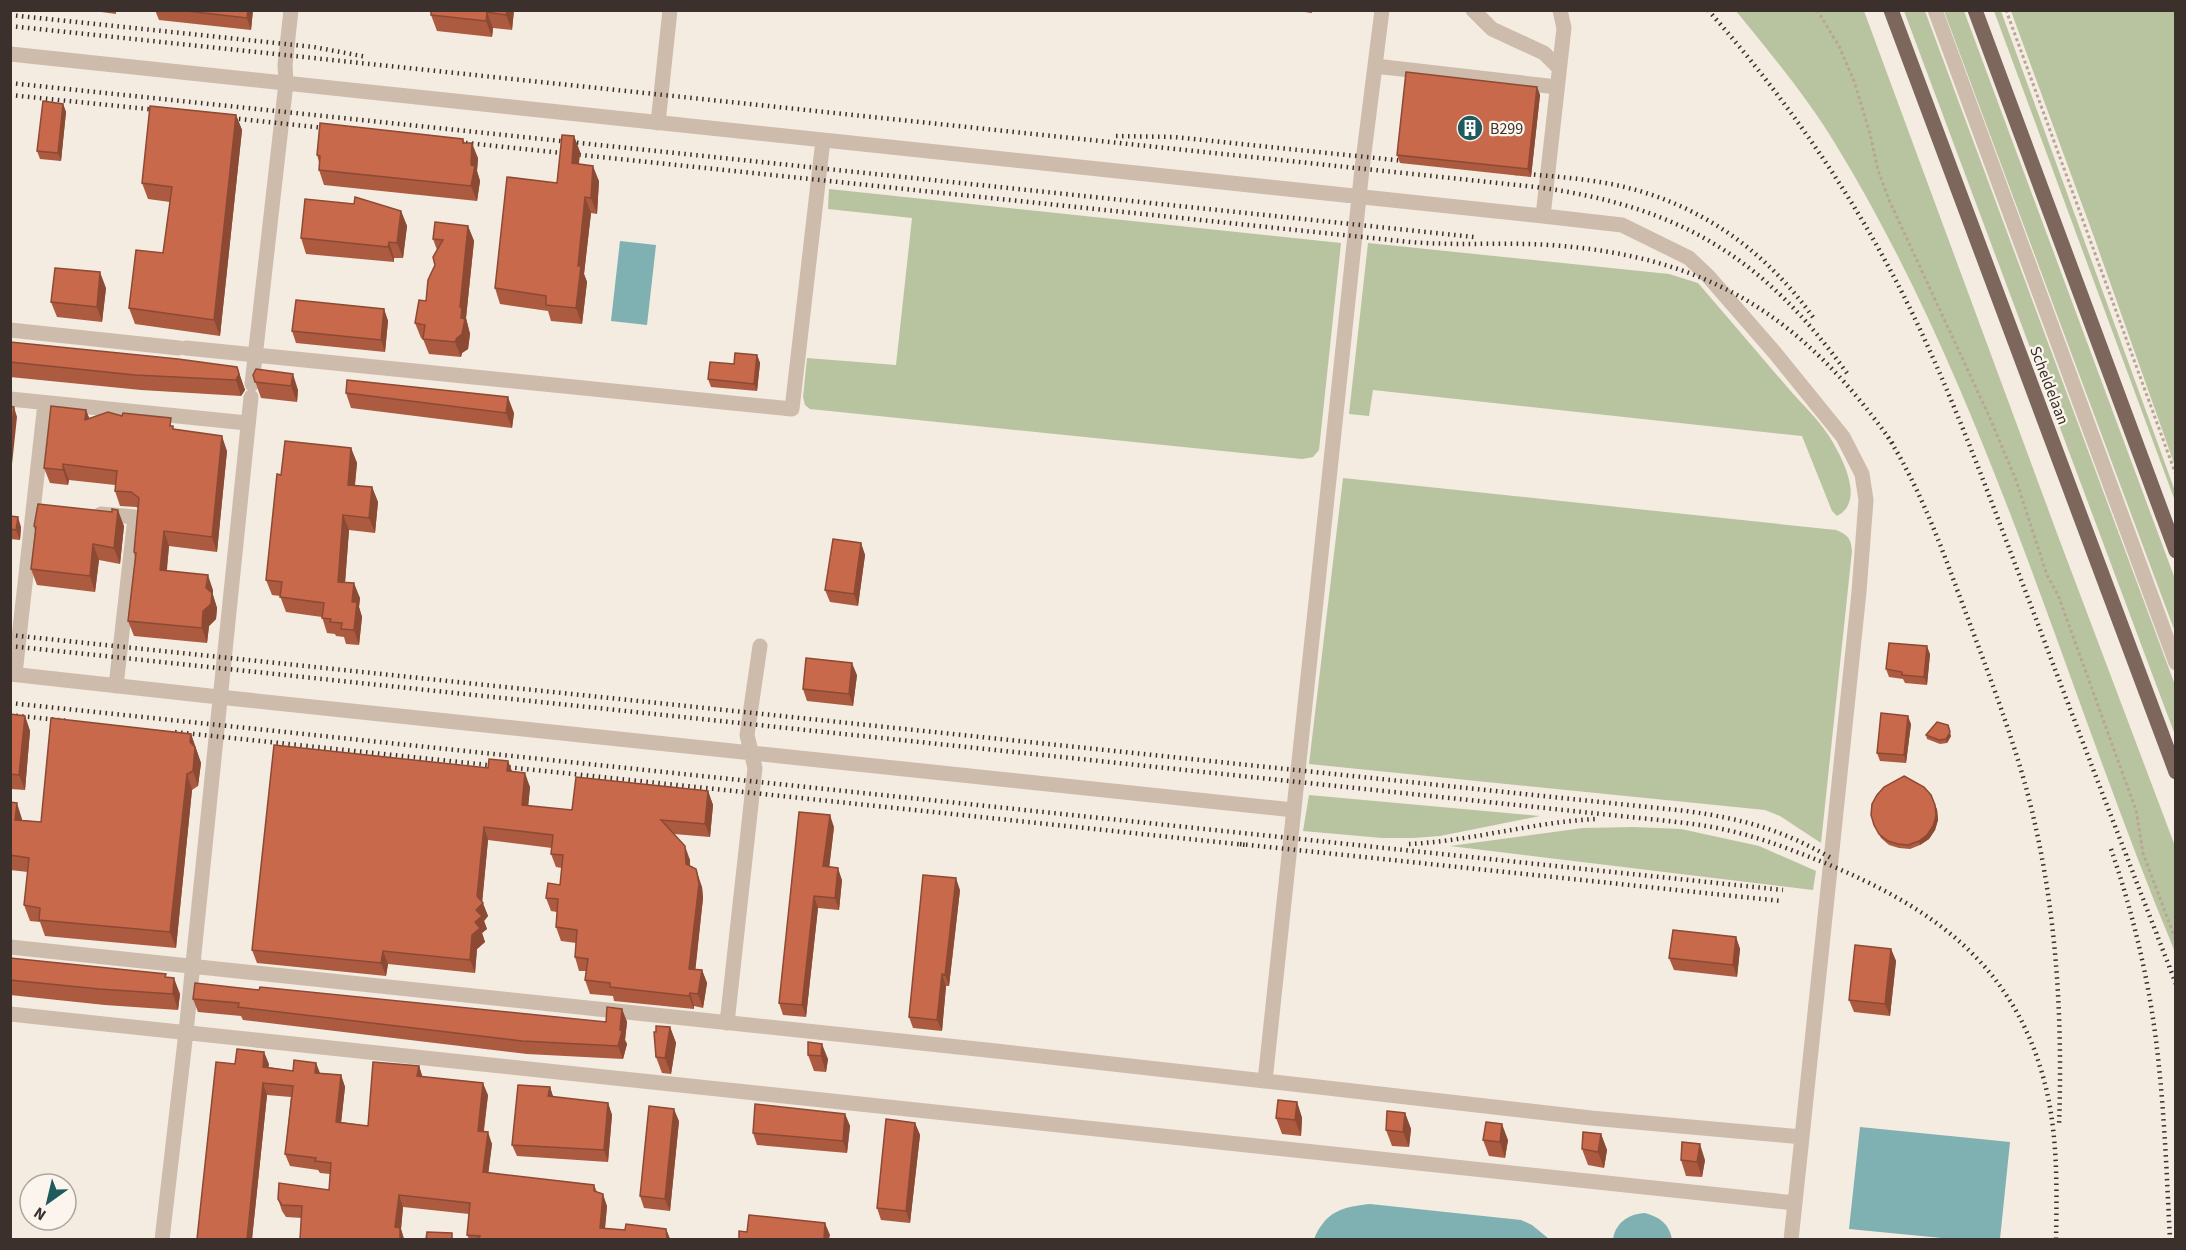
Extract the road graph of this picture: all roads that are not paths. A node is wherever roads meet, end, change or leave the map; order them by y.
1 (291, 10) edge
2 (670, 10) edge
3 (1382, 10) edge
4 (1473, 10) edge
5 (1560, 10) edge
6 (1891, 10) edge
7 (1935, 10) edge
8 (1975, 10) edge
9 (10, 54) edge
10 (1375, 66) junction
11 (1559, 68) junction
12 (286, 83) junction
13 (1557, 87) junction
14 (658, 123) junction
15 (823, 140) junction
16 (1359, 196) junction
17 (1543, 216) junction
18 (10, 330) edge
19 (256, 355) junction
20 (10, 399) edge
21 (45, 403) junction
22 (247, 423) junction
23 (90, 513) edge
24 (2175, 551) edge
25 (760, 646) dead end
26 (2175, 663) edge
27 (13, 674) edge
28 (116, 686) junction
29 (219, 698) junction
30 (751, 752) junction
31 (2175, 772) edge
32 (1293, 810) junction
33 (10, 947) edge
34 (192, 967) junction
35 (10, 1014) edge
36 (728, 1023) junction
37 (186, 1032) junction
38 (1265, 1081) junction
39 (1802, 1137) junction
40 (1795, 1203) junction
41 (162, 1239) edge
42 (1791, 1239) edge

1 - 12 lane
2 - 14 lane
3 - 10 lane
4 - 11 lane
5 - 11 lane
6 - 31 main road, Scheldelaan
7 - 26 lane
8 - 24 main road
9 - 12 lane
10 - 13 lane
10 - 16 lane
11 - 13 lane
12 - 14 lane
12 - 19 lane
13 - 17 lane
14 - 15 lane
15 - 16 lane
15 - 19 lane
16 - 17 lane
16 - 32 lane
17 - 39 lane
18 - 19 lane
19 - 22 lane
20 - 21 lane
21 - 22 lane
21 - 27 lane
22 - 29 lane
23 - 28 lane
25 - 30 lane
27 - 28 lane
28 - 29 lane
29 - 30 lane
29 - 34 lane
30 - 32 lane
30 - 36 lane
32 - 38 lane
33 - 34 lane
34 - 36 lane
34 - 37 lane
35 - 37 lane
36 - 38 lane
37 - 40 lane
37 - 41 lane
38 - 39 lane
39 - 40 lane
40 - 42 lane

